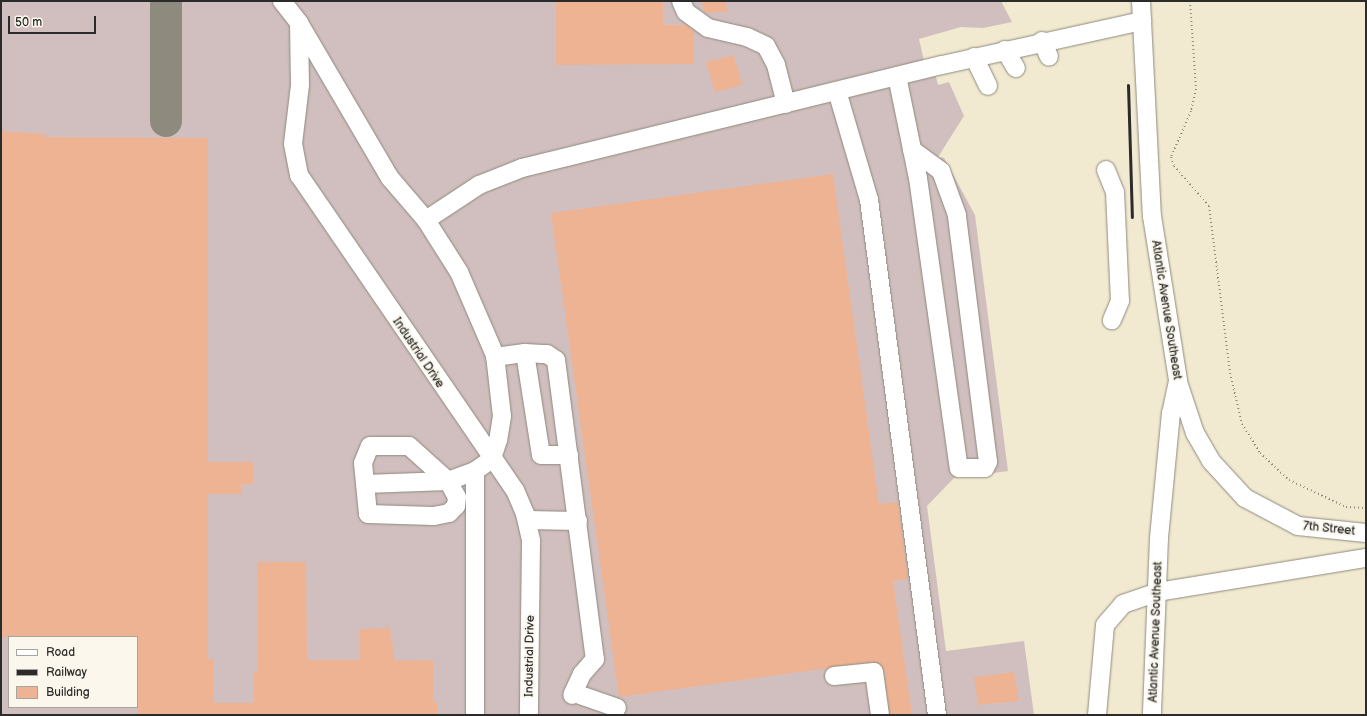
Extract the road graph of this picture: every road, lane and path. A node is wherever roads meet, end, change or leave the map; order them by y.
1 (282, 1) edge
2 (681, 1) edge
3 (1141, 1) edge
4 (1190, 1) edge
5 (1142, 21) junction
6 (299, 23) junction
7 (1005, 50) junction
8 (974, 57) junction
9 (1016, 68) dead end
10 (897, 76) junction
11 (988, 86) dead end
12 (837, 91) junction
13 (786, 104) junction
14 (912, 150) junction
15 (1106, 170) dead end
16 (426, 220) junction
17 (1104, 305) dead end
18 (525, 353) junction
19 (495, 357) junction
20 (1178, 381) junction
21 (568, 455) junction
22 (492, 459) junction
23 (475, 471) junction
24 (448, 482) junction
25 (365, 484) junction
26 (1366, 508) edge
27 (527, 520) junction
28 (578, 521) junction
29 (1366, 533) edge
30 (1366, 558) edge
31 (1158, 592) junction
32 (834, 676) dead end
33 (617, 708) dead end
34 (475, 715) edge
35 (529, 715) edge
36 (880, 715) edge
37 (937, 715) edge
38 (1098, 715) edge
39 (1152, 715) edge

1 - 6 street
2 - 13 street
3 - 5 street, Atlantic Avenue Southeast
4 - 26 path
5 - 7 street
5 - 20 street, Atlantic Avenue Southeast
6 - 16 street
6 - 22 street, Industrial Drive
7 - 8 street
7 - 9 street
8 - 10 street
8 - 11 street
10 - 12 street
10 - 14 street
12 - 13 street
12 - 37 street
13 - 16 street
14 - 14 street
15 - 17 street
16 - 19 street
18 - 19 street
18 - 21 street
18 - 21 street
19 - 22 street
20 - 29 street, 7th Street
20 - 31 street, Atlantic Avenue Southeast
21 - 28 street
22 - 23 street
22 - 27 street, Industrial Drive
23 - 24 street
23 - 34 street
24 - 25 street
24 - 25 street
24 - 25 street
27 - 28 street
27 - 35 street, Industrial Drive
28 - 33 street
30 - 31 street
31 - 38 street
31 - 39 street, Atlantic Avenue Southeast
32 - 36 street

